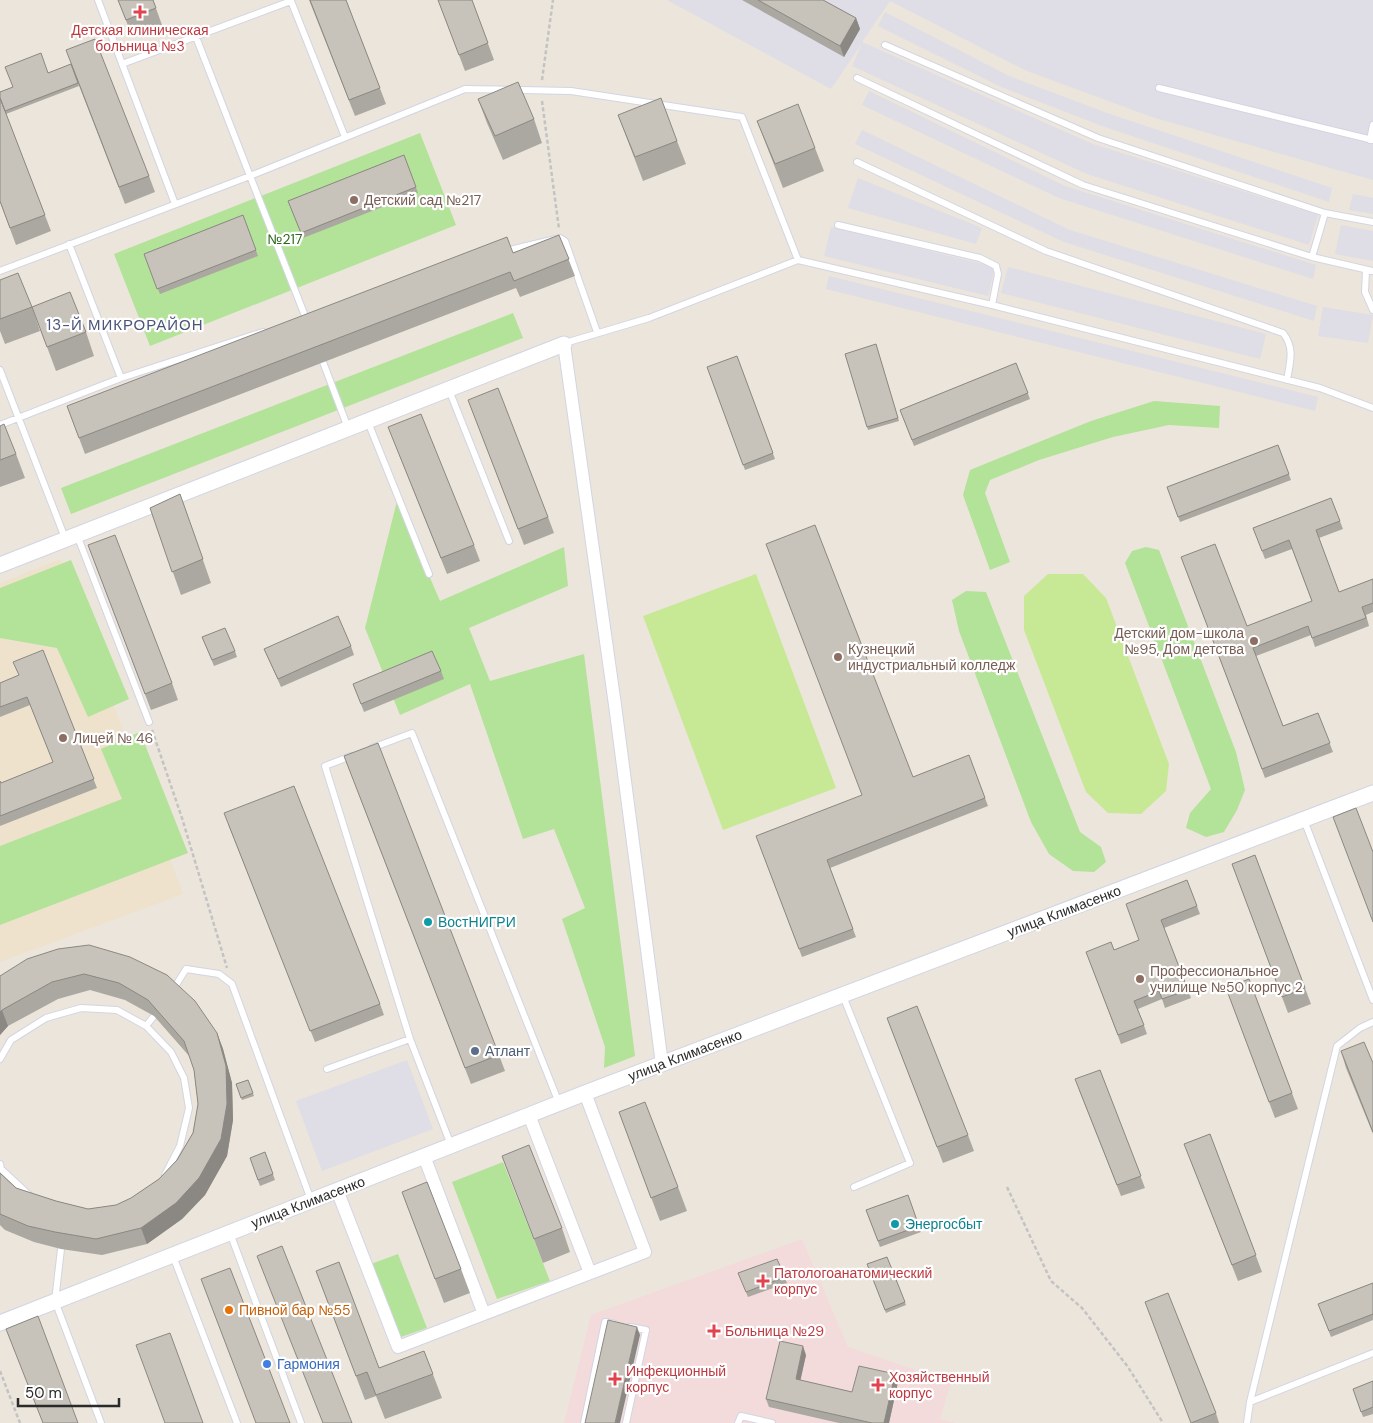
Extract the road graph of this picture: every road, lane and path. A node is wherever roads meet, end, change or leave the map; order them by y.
1 (98, 0) edge
2 (553, 0) edge
3 (196, 37) junction
4 (885, 46) dead end
5 (122, 64) junction
6 (857, 78) dead end
7 (1159, 88) dead end
8 (540, 90) junction
9 (1373, 125) edge
10 (345, 138) junction
11 (1371, 140) edge
12 (857, 162) dead end
13 (250, 176) junction
14 (175, 204) junction
15 (1325, 213) junction
16 (1373, 222) edge
17 (838, 225) dead end
18 (560, 238) junction
19 (69, 244) junction
20 (499, 253) edge
21 (1312, 257) junction
22 (798, 260) junction
23 (1369, 270) edge
24 (0, 271) edge
25 (992, 305) junction
26 (1373, 310) edge
27 (315, 314) edge
28 (306, 317) junction
29 (297, 320) edge
30 (269, 330) edge
31 (311, 331) edge
32 (597, 332) junction
33 (564, 344) junction
34 (323, 362) edge
35 (0, 370) edge
36 (121, 378) junction
37 (1287, 380) junction
38 (449, 390) junction
39 (1373, 408) edge
40 (18, 418) junction
41 (367, 420) junction
42 (0, 425) edge
43 (348, 428) junction
44 (72, 537) junction
45 (509, 541) dead end
46 (0, 565) edge
47 (429, 574) dead end
48 (149, 722) joint
49 (368, 750) edge
50 (360, 753) edge
51 (1372, 795) edge
52 (1304, 820) junction
53 (232, 984) junction
54 (173, 991) edge
55 (842, 994) junction
56 (1373, 1000) edge
57 (154, 1016) edge
58 (1373, 1022) edge
59 (146, 1026) junction
60 (410, 1039) junction
61 (0, 1059) edge
62 (662, 1064) junction
63 (327, 1069) dead end
64 (585, 1093) junction
65 (559, 1103) junction
66 (529, 1115) junction
67 (451, 1145) junction
68 (424, 1156) junction
69 (0, 1164) edge
70 (164, 1179) edge
71 (854, 1187) dead end
72 (1007, 1187) dead end
73 (337, 1190) junction
74 (311, 1200) junction
75 (40, 1201) edge
76 (230, 1232) junction
77 (61, 1249) edge
78 (172, 1255) junction
79 (590, 1273) junction
80 (55, 1301) junction
81 (484, 1314) junction
82 (0, 1323) edge
83 (1373, 1353) edge
84 (0, 1371) edge
85 (1250, 1402) junction
86 (20, 1423) edge
87 (101, 1423) edge
88 (237, 1423) edge
89 (301, 1423) edge
90 (584, 1423) edge
91 (626, 1423) edge
92 (738, 1423) edge
93 (772, 1423) edge
94 (1164, 1423) edge
95 (1246, 1423) edge

1 - 5 lane
2 - 8 path
3 - 5 lane
3 - 10 lane
3 - 13 lane
4 - 15 lane
5 - 14 lane
6 - 21 lane
7 - 11 lane
8 - 10 lane
8 - 18 path
8 - 22 lane
9 - 11 lane
10 - 13 lane
12 - 37 lane
13 - 14 lane
13 - 28 lane
14 - 19 lane
15 - 16 lane
15 - 21 lane
17 - 25 lane
18 - 20 lane
18 - 32 lane
19 - 24 lane
19 - 36 lane
21 - 23 lane
22 - 25 lane
22 - 32 lane
23 - 26 lane
25 - 37 lane
27 - 28 lane
28 - 29 lane
28 - 31 lane
30 - 36 lane
32 - 33 lane
33 - 38 street
33 - 62 street
34 - 43 lane
35 - 40 lane
36 - 40 lane
37 - 39 lane
38 - 41 street
38 - 45 lane
40 - 42 lane
40 - 44 lane
41 - 43 street
41 - 47 lane
43 - 44 street
44 - 46 street
44 - 48 lane
48 - 53 path
49 - 65 lane
50 - 60 lane
51 - 52 street, улица Климасенко
52 - 55 street, улица Климасенко
52 - 56 lane
53 - 54 lane
53 - 74 lane
55 - 62 street, улица Климасенко
55 - 71 lane
57 - 59 lane
58 - 85 lane
59 - 61 lane
59 - 70 lane
60 - 63 lane
60 - 67 lane
62 - 64 street, улица Климасенко
64 - 65 street, улица Климасенко
64 - 79 street
65 - 66 street, улица Климасенко
66 - 67 street, улица Климасенко
66 - 79 street
67 - 68 street, улица Климасенко
68 - 73 street, улица Климасенко
68 - 81 street
69 - 75 lane
72 - 94 path
73 - 74 street, улица Климасенко
73 - 81 street
74 - 76 street, улица Климасенко
76 - 78 street, улица Климасенко
76 - 89 lane
77 - 80 lane
78 - 80 street, улица Климасенко
78 - 88 lane
79 - 81 street
80 - 82 street, улица Климасенко
80 - 87 lane
83 - 85 lane
84 - 86 path
85 - 95 lane
90 - 91 lane
92 - 93 lane

